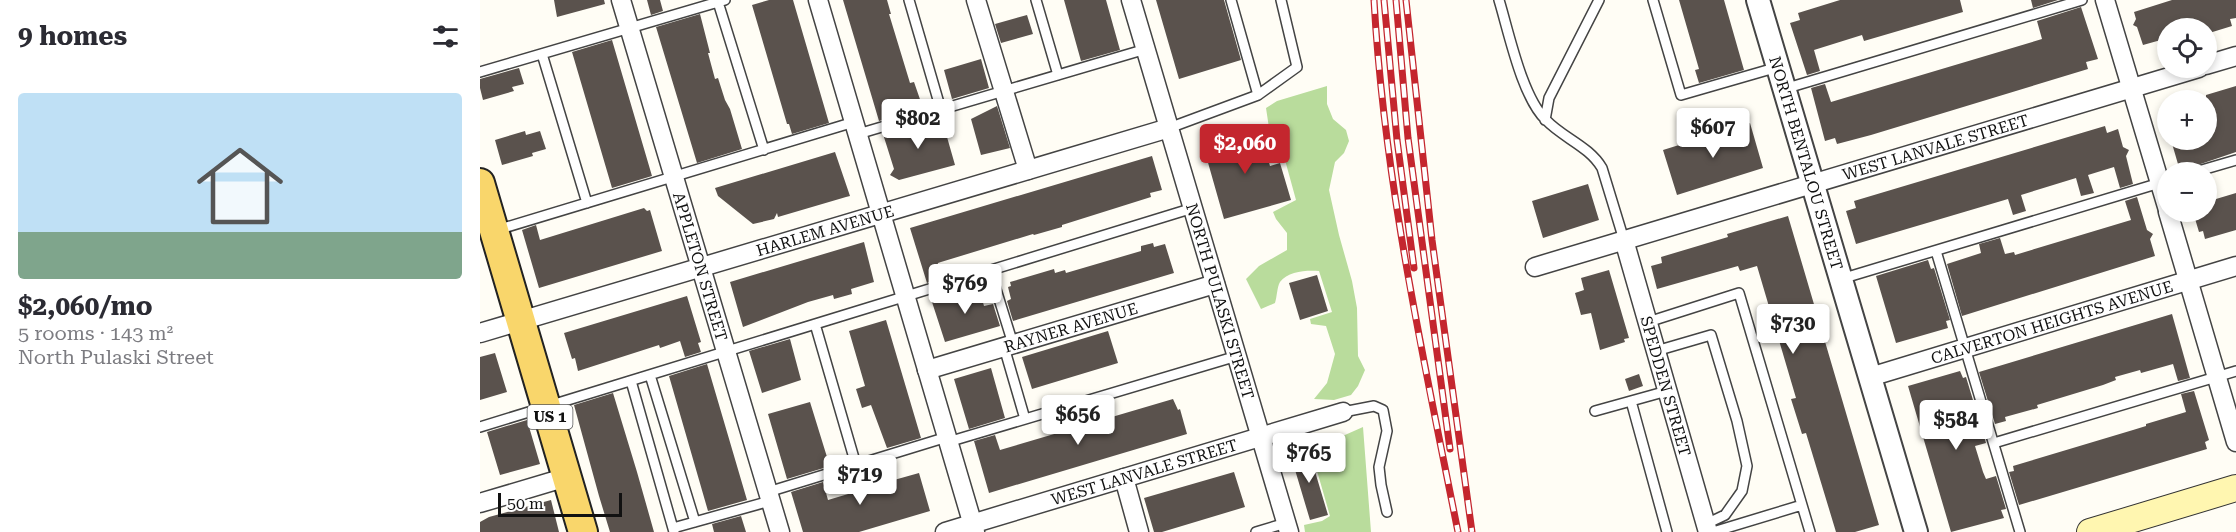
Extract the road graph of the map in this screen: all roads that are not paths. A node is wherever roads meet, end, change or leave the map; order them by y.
1 (621, 0) edge
2 (818, 0) edge
3 (909, 0) edge
4 (976, 0) edge
5 (1036, 0) edge
6 (1131, 0) edge
7 (1231, 0) edge
8 (1281, 0) edge
9 (1499, 0) edge
10 (1599, 0) edge
11 (1653, 0) edge
12 (1758, 0) edge
13 (2082, 0) edge
14 (2106, 0) edge
15 (722, 1) edge
16 (630, 28) junction
17 (1146, 49) junction
18 (542, 54) junction
19 (2236, 56) edge
20 (2217, 62) edge
21 (1778, 67) junction
22 (480, 72) edge
23 (1058, 75) junction
24 (2165, 78) edge
25 (2131, 88) junction
26 (1784, 89) junction
27 (1005, 91) junction
28 (1258, 94) junction
29 (941, 110) junction
30 (1545, 120) junction
31 (856, 128) junction
32 (1169, 128) junction
33 (764, 150) junction
34 (2236, 160) edge
35 (2157, 164) edge
36 (2217, 165) edge
37 (1028, 170) junction
38 (674, 177) junction
39 (480, 183) edge
40 (1812, 183) junction
41 (2157, 184) edge
42 (587, 203) junction
43 (1192, 208) junction
44 (881, 214) junction
45 (2171, 222) edge
46 (495, 231) junction
47 (1624, 240) junction
48 (1936, 250) junction
49 (2236, 266) edge
50 (1535, 267) dead end
51 (701, 268) junction
52 (990, 270) junction
53 (1841, 279) junction
54 (2188, 281) junction
55 (1215, 284) junction
56 (905, 296) junction
57 (521, 321) junction
58 (1648, 322) junction
59 (815, 324) junction
60 (480, 333) edge
61 (1008, 345) junction
62 (1965, 348) junction
63 (726, 351) junction
64 (1656, 351) junction
65 (1237, 356) junction
66 (927, 369) junction
67 (2236, 371) edge
68 (651, 375) junction
69 (1870, 377) junction
70 (2217, 377) junction
71 (631, 381) junction
72 (1667, 391) junction
73 (1630, 401) junction
74 (547, 407) junction
75 (1595, 411) dead end
76 (1343, 412) joint
77 (1025, 419) junction
78 (480, 427) edge
79 (1261, 437) junction
80 (948, 440) junction
81 (2236, 442) edge
82 (1994, 443) junction
83 (855, 465) junction
84 (567, 477) junction
85 (1124, 478) junction
86 (2236, 488) edge
87 (769, 497) junction
88 (480, 503) edge
89 (1802, 505) junction
90 (1387, 512) dead end
91 (694, 522) junction
92 (1287, 527) edge
93 (973, 528) edge
94 (1709, 529) edge
95 (674, 530) edge
96 (583, 532) edge
97 (780, 532) edge
98 (945, 532) edge
99 (1139, 532) edge
100 (1256, 532) edge
101 (1667, 532) edge
102 (1810, 532) edge
103 (1916, 532) edge
104 (2020, 532) edge
105 (2090, 532) edge

1 - 16 street, APPLETON STREET
2 - 31 street
3 - 29 lane
4 - 27 street
5 - 23 lane
6 - 17 street, NORTH PULASKI STREET
7 - 28 lane
8 - 28 lane
9 - 30 lane
10 - 30 lane
11 - 21 lane
12 - 21 street, NORTH BENTALOU STREET
13 - 26 lane
14 - 25 street
15 - 16 lane
15 - 33 lane
16 - 18 lane
16 - 38 street, APPLETON STREET
17 - 23 lane
17 - 32 street, NORTH PULASKI STREET
18 - 22 lane
18 - 42 lane
19 - 20 street
21 - 26 street, NORTH BENTALOU STREET
23 - 27 lane
24 - 25 street, WEST LANVALE STREET
25 - 35 street
25 - 40 street, WEST LANVALE STREET
26 - 40 street, NORTH BENTALOU STREET
27 - 29 lane
27 - 37 street
28 - 32 lane
29 - 31 lane
30 - 47 lane
31 - 33 lane
31 - 44 street
32 - 37 street, HARLEM AVENUE
32 - 43 street, NORTH PULASKI STREET
33 - 38 lane
34 - 36 lane
37 - 44 street, HARLEM AVENUE
38 - 42 lane
38 - 51 street, APPLETON STREET
39 - 46 main road, US 1
40 - 47 street, WEST LANVALE STREET
40 - 53 street, NORTH BENTALOU STREET
41 - 48 lane
42 - 46 lane
43 - 52 lane
43 - 55 street, NORTH PULASKI STREET
44 - 51 street, HARLEM AVENUE
44 - 56 street
45 - 54 street
46 - 57 main road, US 1
47 - 50 street, WEST LANVALE STREET
47 - 58 street, SPEDDEN STREET
48 - 53 lane
48 - 62 lane
49 - 54 street, CALVERTON HEIGHTS AVENUE
51 - 57 street, HARLEM AVENUE
51 - 63 street, APPLETON STREET
52 - 56 lane
52 - 61 lane
53 - 69 street, NORTH BENTALOU STREET
54 - 62 street, CALVERTON HEIGHTS AVENUE
54 - 70 street
55 - 61 street, RAYNER AVENUE
55 - 65 street, NORTH PULASKI STREET
56 - 59 lane
56 - 66 street
57 - 60 street, HARLEM AVENUE
57 - 74 main road, US 1
58 - 64 street, SPEDDEN STREET
58 - 89 lane
59 - 63 lane
59 - 83 lane
61 - 66 street, RAYNER AVENUE
61 - 77 lane
62 - 69 street, CALVERTON HEIGHTS AVENUE
62 - 82 lane
63 - 68 lane
63 - 87 street, APPLETON STREET
64 - 72 street, SPEDDEN STREET
64 - 94 lane
65 - 77 lane
65 - 79 street, NORTH PULASKI STREET
66 - 80 street
67 - 70 lane
68 - 71 lane
68 - 91 lane
69 - 103 street, NORTH BENTALOU STREET
70 - 81 street
70 - 82 lane
71 - 74 lane
71 - 95 lane
72 - 73 lane
72 - 94 street, SPEDDEN STREET
73 - 75 lane
73 - 101 lane
74 - 78 lane
74 - 84 main road, US 1
76 - 79 street, WEST LANVALE STREET
76 - 90 lane
77 - 80 lane
79 - 85 street, WEST LANVALE STREET
79 - 92 street, NORTH PULASKI STREET
80 - 83 lane
80 - 93 street
82 - 104 lane
83 - 87 lane
84 - 88 street
84 - 96 main road, US 1
85 - 93 street, WEST LANVALE STREET
85 - 99 street
86 - 105 main road
87 - 91 lane
87 - 97 street, APPLETON STREET
89 - 94 lane
89 - 102 lane
91 - 95 lane
92 - 100 lane
93 - 98 street, WEST LANVALE STREET

